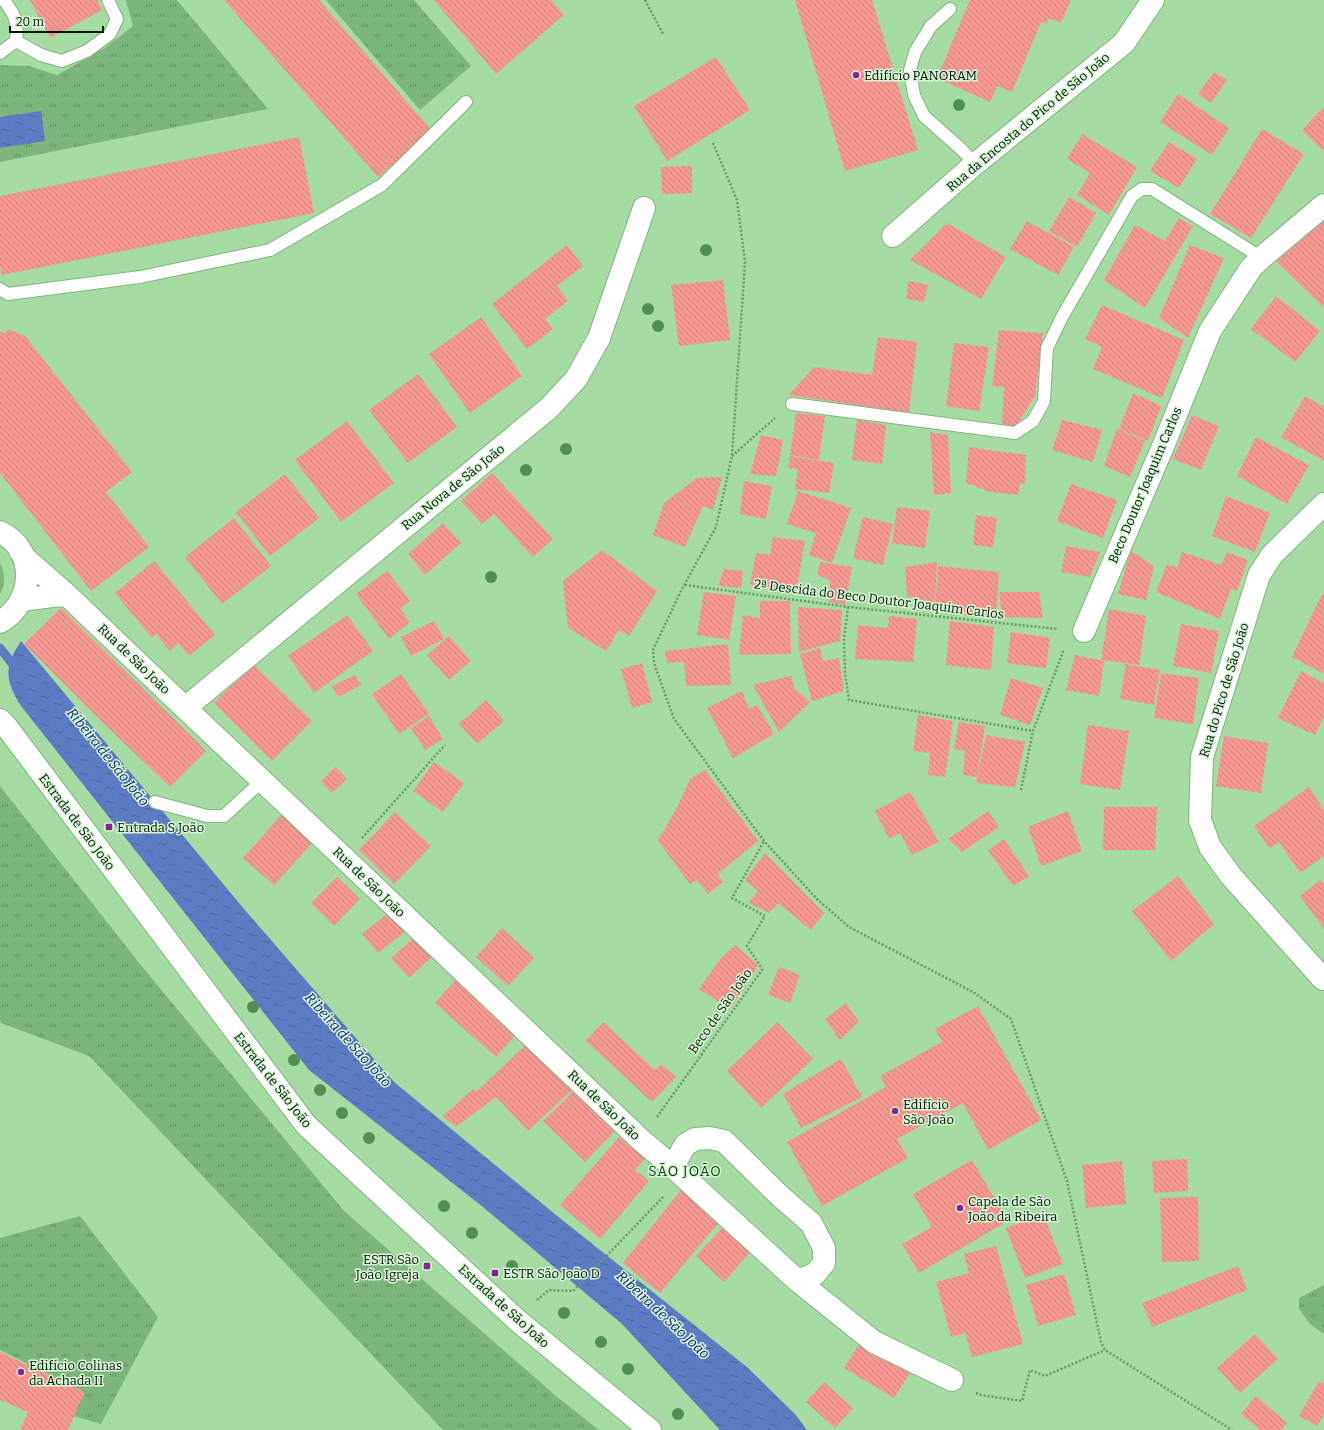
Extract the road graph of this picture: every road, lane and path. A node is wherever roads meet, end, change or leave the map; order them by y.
1 (4, 0) edge
2 (108, 0) edge
3 (644, 0) edge
4 (1153, 0) edge
5 (950, 9) dead end
6 (663, 34) dead end
7 (16, 41) junction
8 (0, 52) edge
9 (466, 102) dead end
10 (713, 142) dead end
11 (975, 164) junction
12 (1324, 205) edge
13 (644, 208) dead end
14 (893, 236) dead end
15 (1260, 258) junction
16 (0, 289) edge
17 (792, 404) joint
18 (732, 456) junction
19 (1324, 504) edge
20 (0, 532) edge
21 (20, 551) junction
22 (685, 585) junction
23 (67, 595) junction
24 (22, 600) junction
25 (848, 608) junction
26 (3, 621) edge
27 (1077, 631) junction
28 (185, 708) junction
29 (2, 718) edge
30 (1033, 731) junction
31 (445, 745) dead end
32 (262, 781) junction
33 (1021, 790) dead end
34 (155, 802) dead end
35 (764, 841) junction
36 (344, 858) junction
37 (1323, 979) dead end
38 (641, 1140) junction
39 (678, 1172) junction
40 (798, 1280) junction
41 (533, 1304) dead end
42 (1105, 1350) junction
43 (952, 1380) joint
44 (650, 1430) edge
45 (1232, 1430) edge

1 - 7 lane
2 - 7 lane
3 - 6 path
4 - 11 street, Rua da Encosta do Pico de São João
5 - 11 lane
7 - 8 lane
9 - 16 lane
10 - 18 path
11 - 14 street, Rua da Encosta do Pico de São João
12 - 15 street, Beco Doutor Joaquim Carlos
13 - 28 street, Rua Nova de São João
15 - 17 lane
15 - 27 street, Beco Doutor Joaquim Carlos
17 - 18 path
18 - 22 path
19 - 37 street, Rua do Pico de São João
20 - 21 street, Rua de São João
21 - 23 street, Rua de São João
21 - 24 street
22 - 25 path, 2ª Descida do Beco Doutor Joaquim Carlos
22 - 35 path
23 - 24 street
23 - 28 street, Rua de São João
24 - 26 street
25 - 27 path, 2ª Descida do Beco Doutor Joaquim Carlos
25 - 30 path
27 - 30 path
28 - 32 street, Rua de São João
29 - 44 street, Estrada de São João
30 - 33 path
31 - 36 path
32 - 34 lane
32 - 36 street, Rua de São João
35 - 38 path, Beco de São João
35 - 42 path
36 - 38 street, Rua de São João
38 - 39 street, Rua de São João
39 - 40 street, Rua de São João
39 - 40 street
39 - 41 path
40 - 43 street, Rua de São João
42 - 43 path
42 - 45 path

